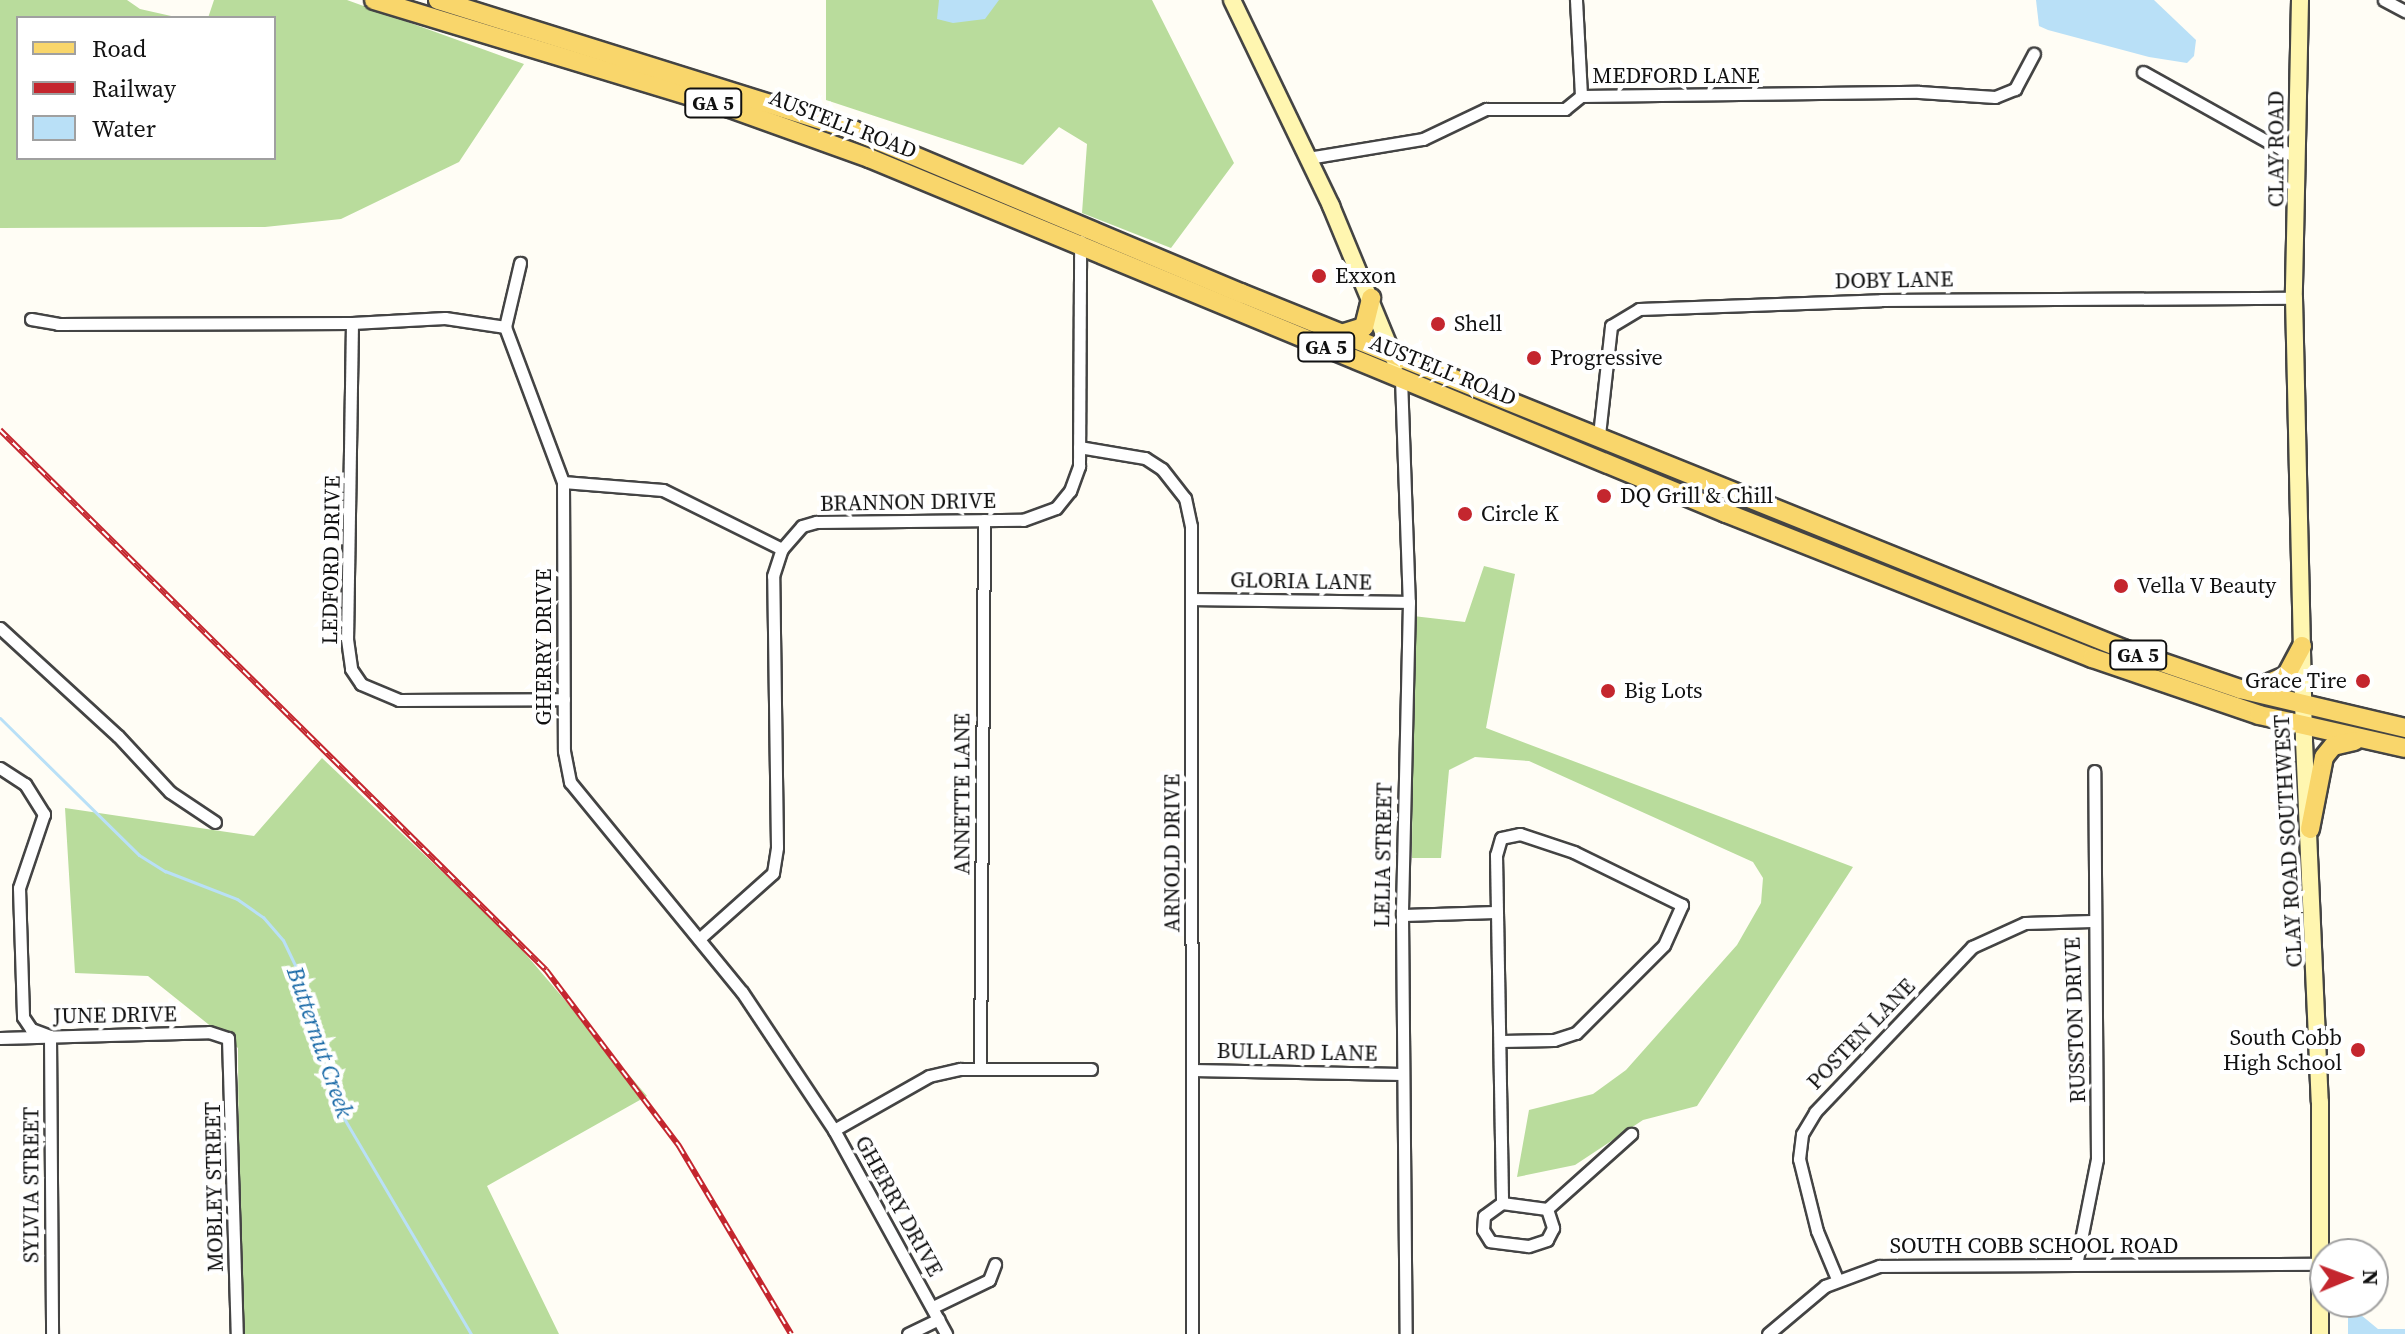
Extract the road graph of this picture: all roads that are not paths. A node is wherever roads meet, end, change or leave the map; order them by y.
1 (374, 0) edge
2 (1232, 0) edge
3 (1576, 0) edge
4 (2300, 0) edge
5 (2384, 0) edge
6 (443, 1) edge
7 (2405, 11) edge
8 (442, 24) junction
9 (2034, 54) dead end
10 (2143, 72) dead end
11 (1581, 96) junction
12 (2295, 157) junction
13 (1308, 158) junction
14 (1076, 222) junction
15 (1082, 246) junction
16 (520, 263) dead end
17 (1371, 298) junction
18 (2294, 298) junction
19 (31, 319) dead end
20 (352, 323) junction
21 (505, 327) junction
22 (1344, 333) junction
23 (1394, 353) junction
24 (1401, 378) junction
25 (1599, 435) junction
26 (1079, 447) junction
27 (563, 482) junction
28 (984, 520) junction
29 (782, 549) junction
30 (1193, 599) junction
31 (1409, 602) junction
32 (0, 628) edge
33 (2302, 646) junction
34 (2250, 691) junction
35 (564, 699) junction
36 (2303, 705) junction
37 (2303, 726) junction
38 (2405, 728) edge
39 (2361, 739) junction
40 (2405, 748) edge
41 (0, 768) edge
42 (2094, 771) dead end
43 (215, 822) dead end
44 (2310, 829) junction
45 (1497, 912) junction
46 (1402, 915) junction
47 (2092, 921) junction
48 (699, 939) junction
49 (50, 1036) junction
50 (0, 1038) edge
51 (228, 1038) joint
52 (1501, 1041) junction
53 (980, 1069) junction
54 (1091, 1069) dead end
55 (1192, 1070) junction
56 (1402, 1074) junction
57 (834, 1130) junction
58 (1631, 1134) dead end
59 (1502, 1203) junction
60 (1547, 1209) junction
61 (2320, 1238) edge
62 (995, 1264) dead end
63 (2309, 1264) edge
64 (2076, 1265) junction
65 (1837, 1279) junction
66 (933, 1307) junction
67 (939, 1319) junction
68 (52, 1334) edge
69 (237, 1334) edge
70 (908, 1334) edge
71 (946, 1334) edge
72 (1192, 1334) edge
73 (1406, 1334) edge
74 (1768, 1334) edge

1 - 8 main road, AUSTELL ROAD / GA 5
2 - 13 street
3 - 11 street
4 - 12 street, CLAY ROAD
5 - 7 street
6 - 8 street
6 - 14 main road, AUSTELL ROAD / GA 5
8 - 15 main road, AUSTELL ROAD / GA 5
9 - 11 street, MEDFORD LANE
10 - 12 street
11 - 13 street, MEDFORD LANE
12 - 18 street, CLAY ROAD
13 - 17 street
14 - 15 street, BRANNON DRIVE
14 - 22 main road, AUSTELL ROAD / GA 5
15 - 24 main road, AUSTELL ROAD / GA 5
15 - 26 street, BRANNON DRIVE
16 - 21 street
17 - 22 main road
17 - 23 street
18 - 25 street, DOBY LANE
18 - 33 street, CLAY ROAD SOUTHWEST
19 - 20 street
20 - 21 street
20 - 35 street, LEDFORD DRIVE
21 - 27 street, GHERRY DRIVE
22 - 23 main road, AUSTELL ROAD / GA 5
23 - 24 street
23 - 25 main road, AUSTELL ROAD / GA 5
24 - 31 street, LELIA STREET
24 - 37 main road, AUSTELL ROAD / GA 5
25 - 34 main road, AUSTELL ROAD / GA 5
26 - 28 street, BRANNON DRIVE
26 - 30 street, ARNOLD DRIVE
27 - 29 street
27 - 35 street, GHERRY DRIVE
28 - 29 street, BRANNON DRIVE
28 - 53 street, ANNETTE LANE
29 - 48 street
30 - 31 street, GLORIA LANE
30 - 55 street, ARNOLD DRIVE
31 - 46 street, LELIA STREET
32 - 43 street
33 - 34 main road
33 - 36 street, CLAY ROAD SOUTHWEST
34 - 36 main road, AUSTELL ROAD / GA 5
35 - 48 street, GHERRY DRIVE
36 - 37 street, CLAY ROAD SOUTHWEST
36 - 38 main road, AUSTELL ROAD / GA 5
37 - 39 main road, AUSTELL ROAD / GA 5
37 - 44 street, CLAY ROAD SOUTHWEST
39 - 40 main road, AUSTELL ROAD / GA 5
39 - 44 main road
41 - 49 street
42 - 47 street, RUSSTON DRIVE
44 - 61 street, CLAY ROAD SOUTHWEST
45 - 46 street
45 - 52 street
45 - 52 street
46 - 56 street, LELIA STREET
47 - 64 street, RUSSTON DRIVE
47 - 65 street, POSTEN LANE
48 - 57 street, GHERRY DRIVE
49 - 50 street, JUNE DRIVE
49 - 51 street, JUNE DRIVE
49 - 68 street, SYLVIA STREET
51 - 69 street, MOBLEY STREET
52 - 59 street
53 - 54 street
53 - 57 street
55 - 56 street, BULLARD LANE
55 - 72 street, ARNOLD DRIVE
56 - 73 street, LELIA STREET
57 - 66 street, GHERRY DRIVE
58 - 60 street
59 - 60 street
59 - 60 street
62 - 66 street
63 - 64 street, SOUTH COBB SCHOOL ROAD
64 - 65 street, SOUTH COBB SCHOOL ROAD
65 - 74 street, SOUTH COBB SCHOOL ROAD
66 - 67 street, GHERRY DRIVE
67 - 70 street
67 - 71 street, GHERRY DRIVE

